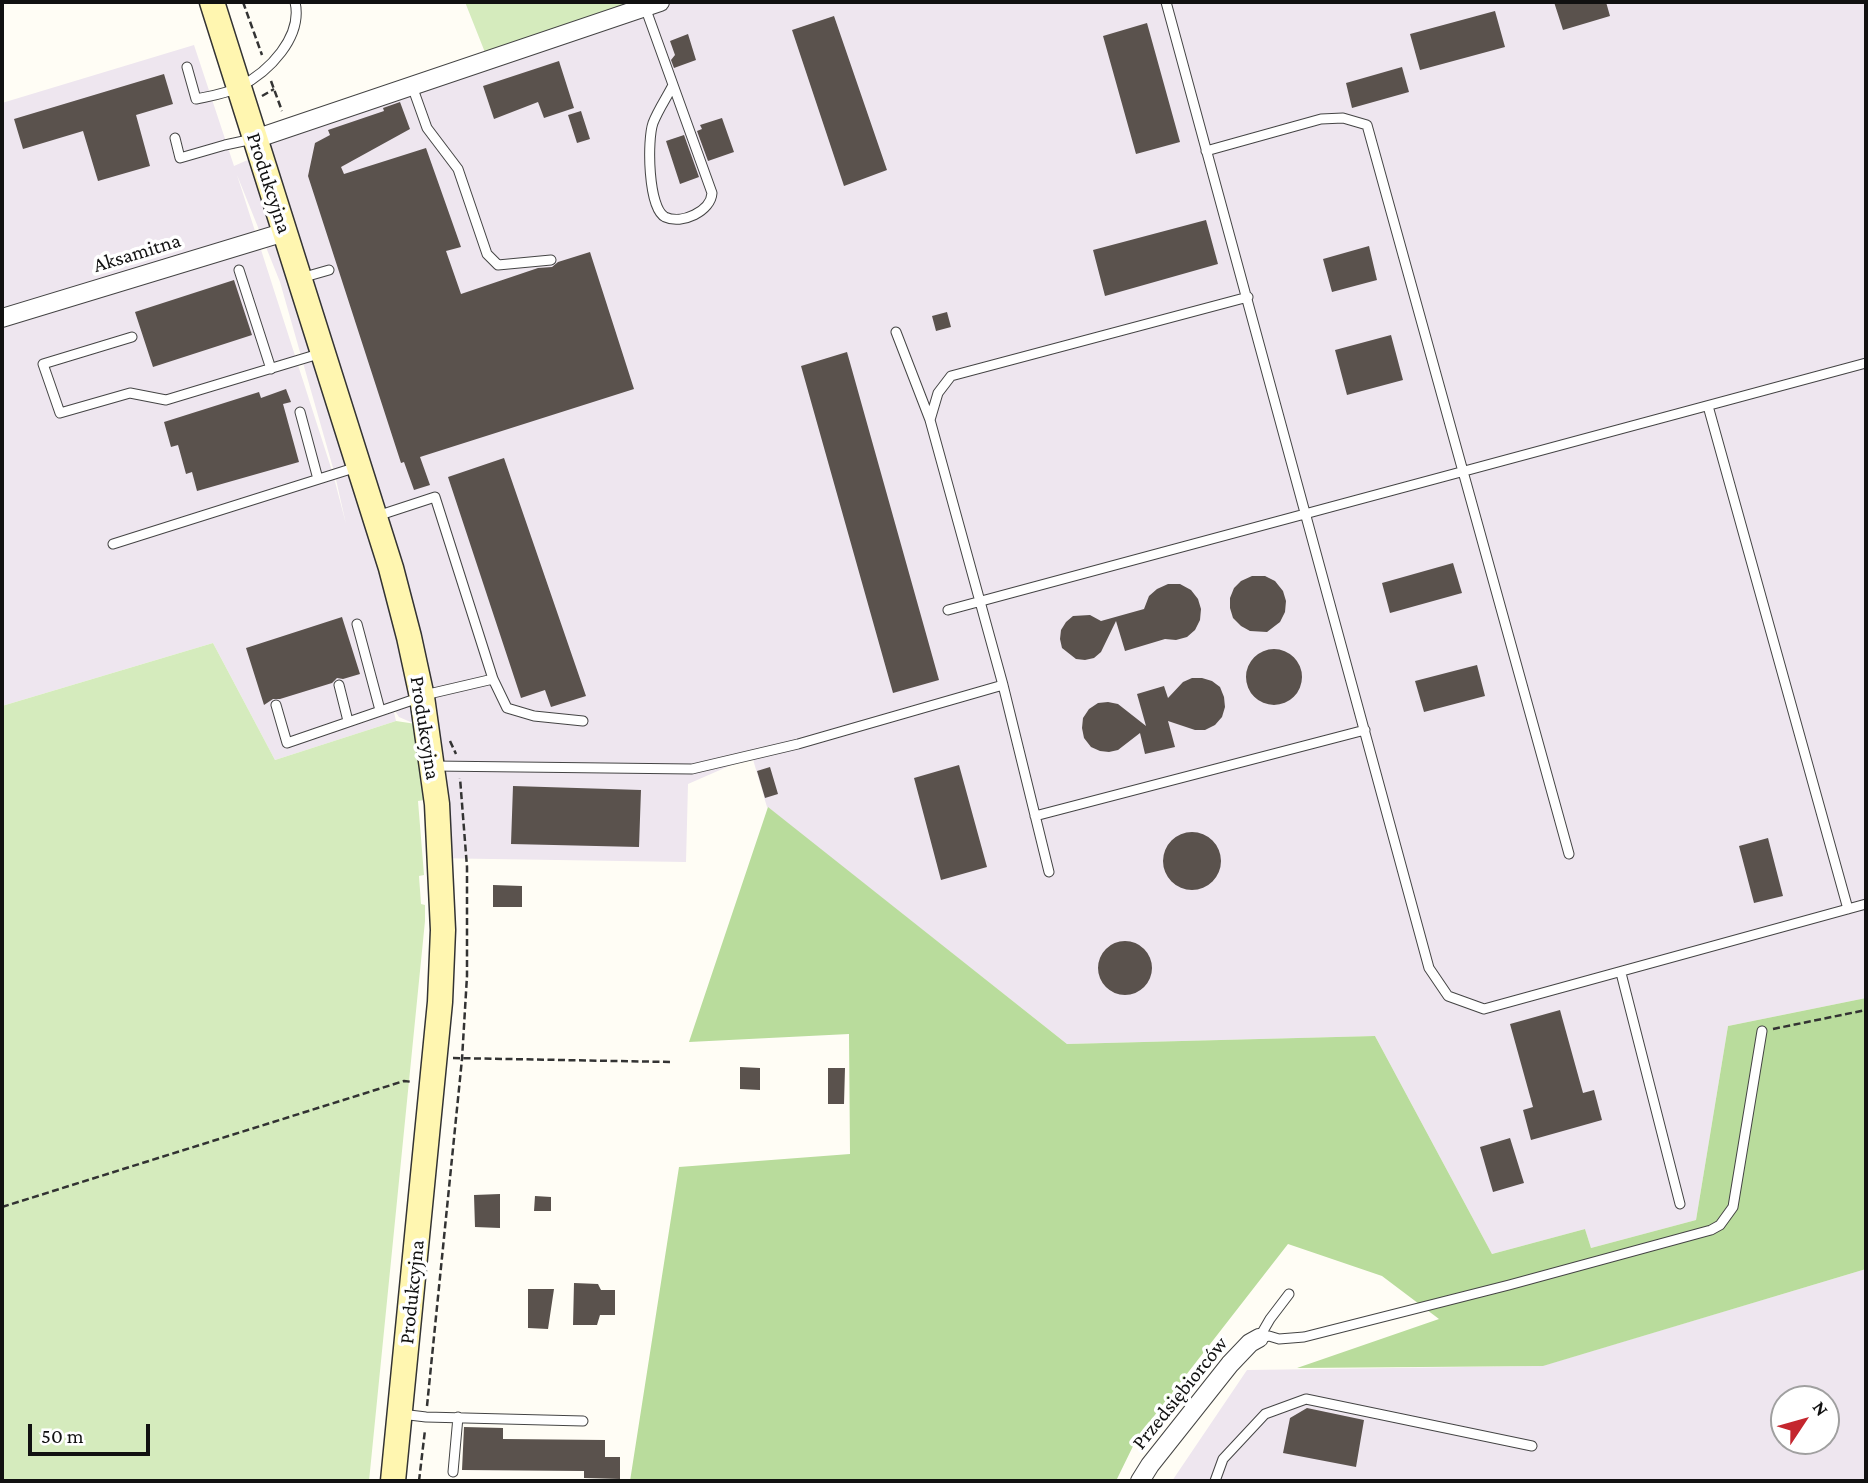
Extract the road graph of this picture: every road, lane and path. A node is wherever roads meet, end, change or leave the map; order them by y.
1 (212, 2) edge
2 (295, 2) edge
3 (1166, 2) edge
4 (653, 4) edge
5 (187, 67) dead end
6 (673, 85) junction
7 (412, 86) junction
8 (239, 87) junction
9 (175, 138) dead end
10 (255, 139) junction
11 (1206, 151) junction
12 (285, 232) junction
13 (551, 260) dead end
14 (239, 270) dead end
15 (329, 270) dead end
16 (299, 279) junction
17 (1248, 297) junction
18 (2, 318) edge
19 (896, 332) dead end
20 (132, 337) dead end
21 (324, 353) junction
22 (1866, 363) edge
23 (271, 369) junction
24 (1709, 406) junction
25 (300, 412) dead end
26 (930, 420) junction
27 (359, 466) junction
28 (1462, 473) junction
29 (318, 479) junction
30 (1307, 515) junction
31 (375, 516) junction
32 (113, 544) dead end
33 (982, 602) junction
34 (948, 610) dead end
35 (357, 624) dead end
36 (493, 679) junction
37 (339, 685) dead end
38 (1003, 685) junction
39 (422, 697) junction
40 (276, 705) dead end
41 (380, 710) junction
42 (583, 721) dead end
43 (348, 722) junction
44 (1364, 730) junction
45 (432, 766) junction
46 (1035, 816) junction
47 (1569, 854) dead end
48 (1049, 872) dead end
49 (1866, 904) edge
50 (1848, 909) junction
51 (1621, 973) junction
52 (1866, 1010) edge
53 (1762, 1031) joint
54 (436, 1057) junction
55 (670, 1062) dead end
56 (434, 1083) junction
57 (1679, 1203) dead end
58 (2, 1207) edge
59 (1289, 1294) dead end
60 (1259, 1338) junction
61 (400, 1413) junction
62 (458, 1417) junction
63 (583, 1421) dead end
64 (1532, 1446) dead end
65 (453, 1472) dead end
66 (393, 1481) edge
67 (1140, 1481) edge
68 (1215, 1481) edge

1 - 8 street, Produkcyjna
2 - 8 lane
3 - 11 lane
4 - 6 lane
4 - 7 street
5 - 8 lane
6 - 6 lane
7 - 10 street
7 - 13 lane
8 - 10 street, Produkcyjna
9 - 10 lane
10 - 12 street, Produkcyjna
11 - 17 lane
11 - 28 lane
12 - 16 street, Produkcyjna
12 - 18 street, Aksamitna
14 - 23 lane
15 - 16 lane
16 - 21 street, Produkcyjna
17 - 26 lane
17 - 30 lane
19 - 26 lane
20 - 23 lane
21 - 23 lane
21 - 27 street, Produkcyjna
22 - 24 lane
24 - 28 lane
24 - 50 lane
25 - 29 lane
26 - 33 lane
27 - 29 lane
27 - 31 street, Produkcyjna
28 - 30 lane
28 - 47 lane
29 - 32 lane
30 - 33 lane
30 - 44 lane
31 - 36 lane
31 - 39 street, Produkcyjna
33 - 34 lane
33 - 38 lane
35 - 41 lane
36 - 39 lane
36 - 42 lane
37 - 43 lane
38 - 45 lane
38 - 46 lane
39 - 41 lane
39 - 45 street, Produkcyjna
40 - 43 lane
41 - 43 lane
44 - 46 lane
44 - 51 lane
45 - 54 street, Produkcyjna
46 - 48 lane
49 - 50 lane
50 - 51 lane
51 - 57 lane
52 - 53 path
53 - 60 lane
54 - 55 path
54 - 56 street, Produkcyjna
56 - 58 path
56 - 61 street, Produkcyjna
59 - 60 lane
60 - 67 street, Przedsiębiorców
61 - 62 lane
61 - 66 street, Produkcyjna
62 - 63 lane
62 - 65 lane
64 - 68 lane

